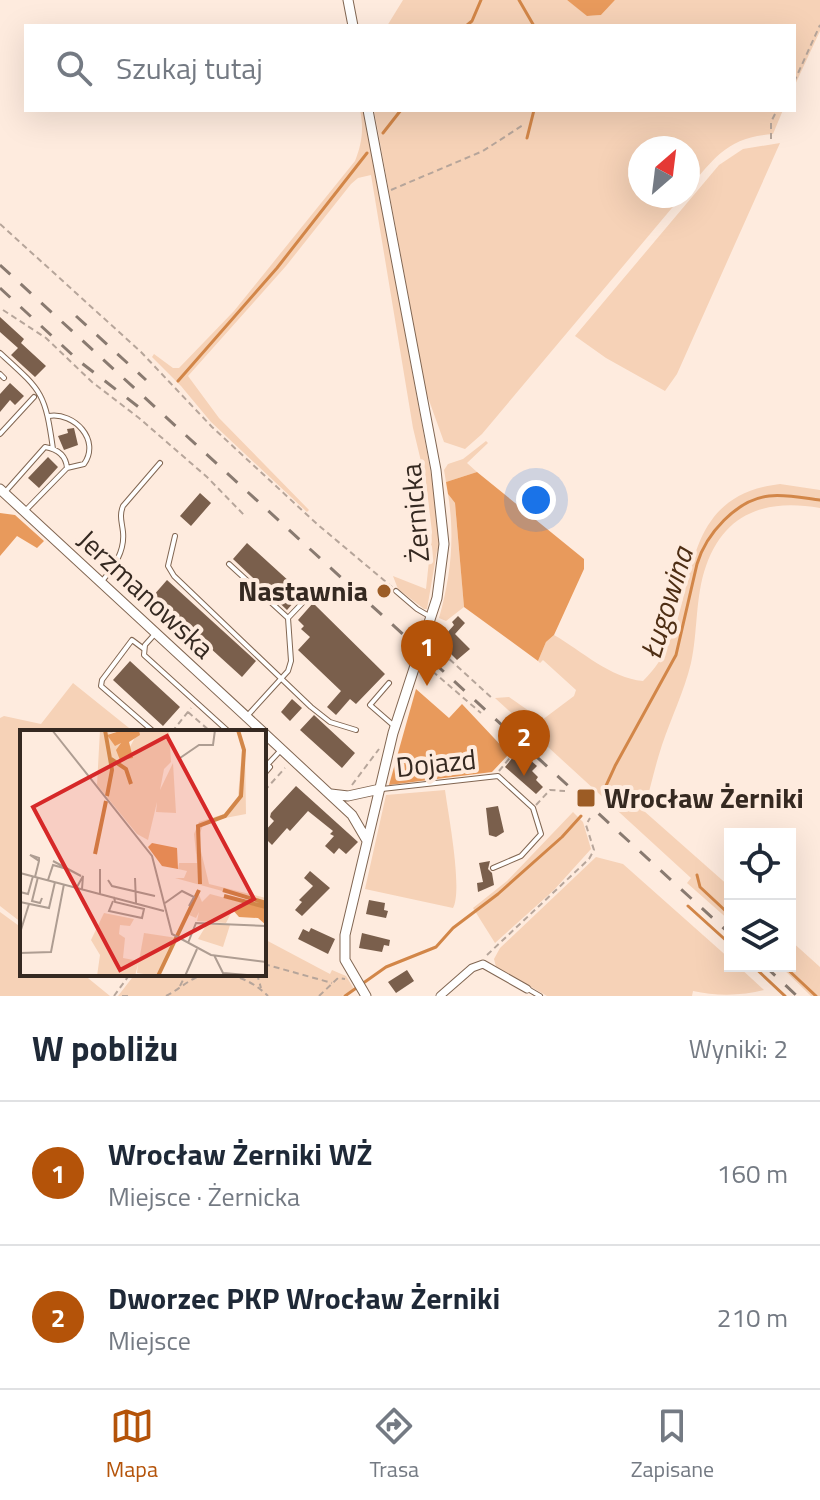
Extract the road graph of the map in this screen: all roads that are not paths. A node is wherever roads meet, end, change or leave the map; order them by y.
1 (348, 0) edge
2 (353, 24) edge
3 (368, 112) edge
4 (0, 353) edge
5 (34, 397) dead end
6 (49, 416) junction
7 (0, 434) edge
8 (53, 449) junction
9 (160, 463) dead end
10 (67, 468) junction
11 (2, 491) edge
12 (24, 512) junction
13 (175, 536) dead end
14 (229, 564) dead end
15 (101, 582) junction
16 (396, 591) road end
17 (309, 596) dead end
18 (432, 617) junction
19 (288, 618) junction
20 (156, 633) junction
21 (144, 649) junction
22 (281, 679) junction
23 (389, 683) dead end
24 (246, 716) junction
25 (395, 727) junction
26 (152, 730) edge
27 (227, 730) edge
28 (262, 730) edge
29 (356, 730) dead end
30 (266, 734) edge
31 (282, 749) junction
32 (266, 764) edge
33 (380, 789) junction
34 (331, 794) junction
35 (366, 839) junction
36 (493, 868) dead end
37 (527, 989) joint
38 (365, 994) edge
39 (440, 996) edge
40 (540, 996) edge

1 - 2 street
3 - 18 street, Żernicka
4 - 6 lane
5 - 7 lane
6 - 8 lane
6 - 10 lane
8 - 10 lane
8 - 11 lane
9 - 15 lane
10 - 12 lane
11 - 12 street, Jerzmanowska
12 - 15 street, Jerzmanowska
13 - 22 lane
14 - 19 lane
15 - 20 street, Jerzmanowska
16 - 18 lane
17 - 19 lane
18 - 25 street, Żernicka
19 - 22 lane
20 - 21 lane
20 - 24 street, Jerzmanowska
21 - 26 lane
21 - 27 lane
22 - 24 lane
22 - 29 lane
23 - 25 lane
24 - 28 street, Jerzmanowska
25 - 33 street, Żernicka
30 - 31 street, Jerzmanowska
31 - 32 lane
31 - 34 street, Jerzmanowska
33 - 34 street
33 - 35 street, Żernicka
33 - 36 lane, Dojazd
34 - 35 street, Jerzmanowska
35 - 38 street, Żernicka
37 - 39 street
37 - 40 lane

